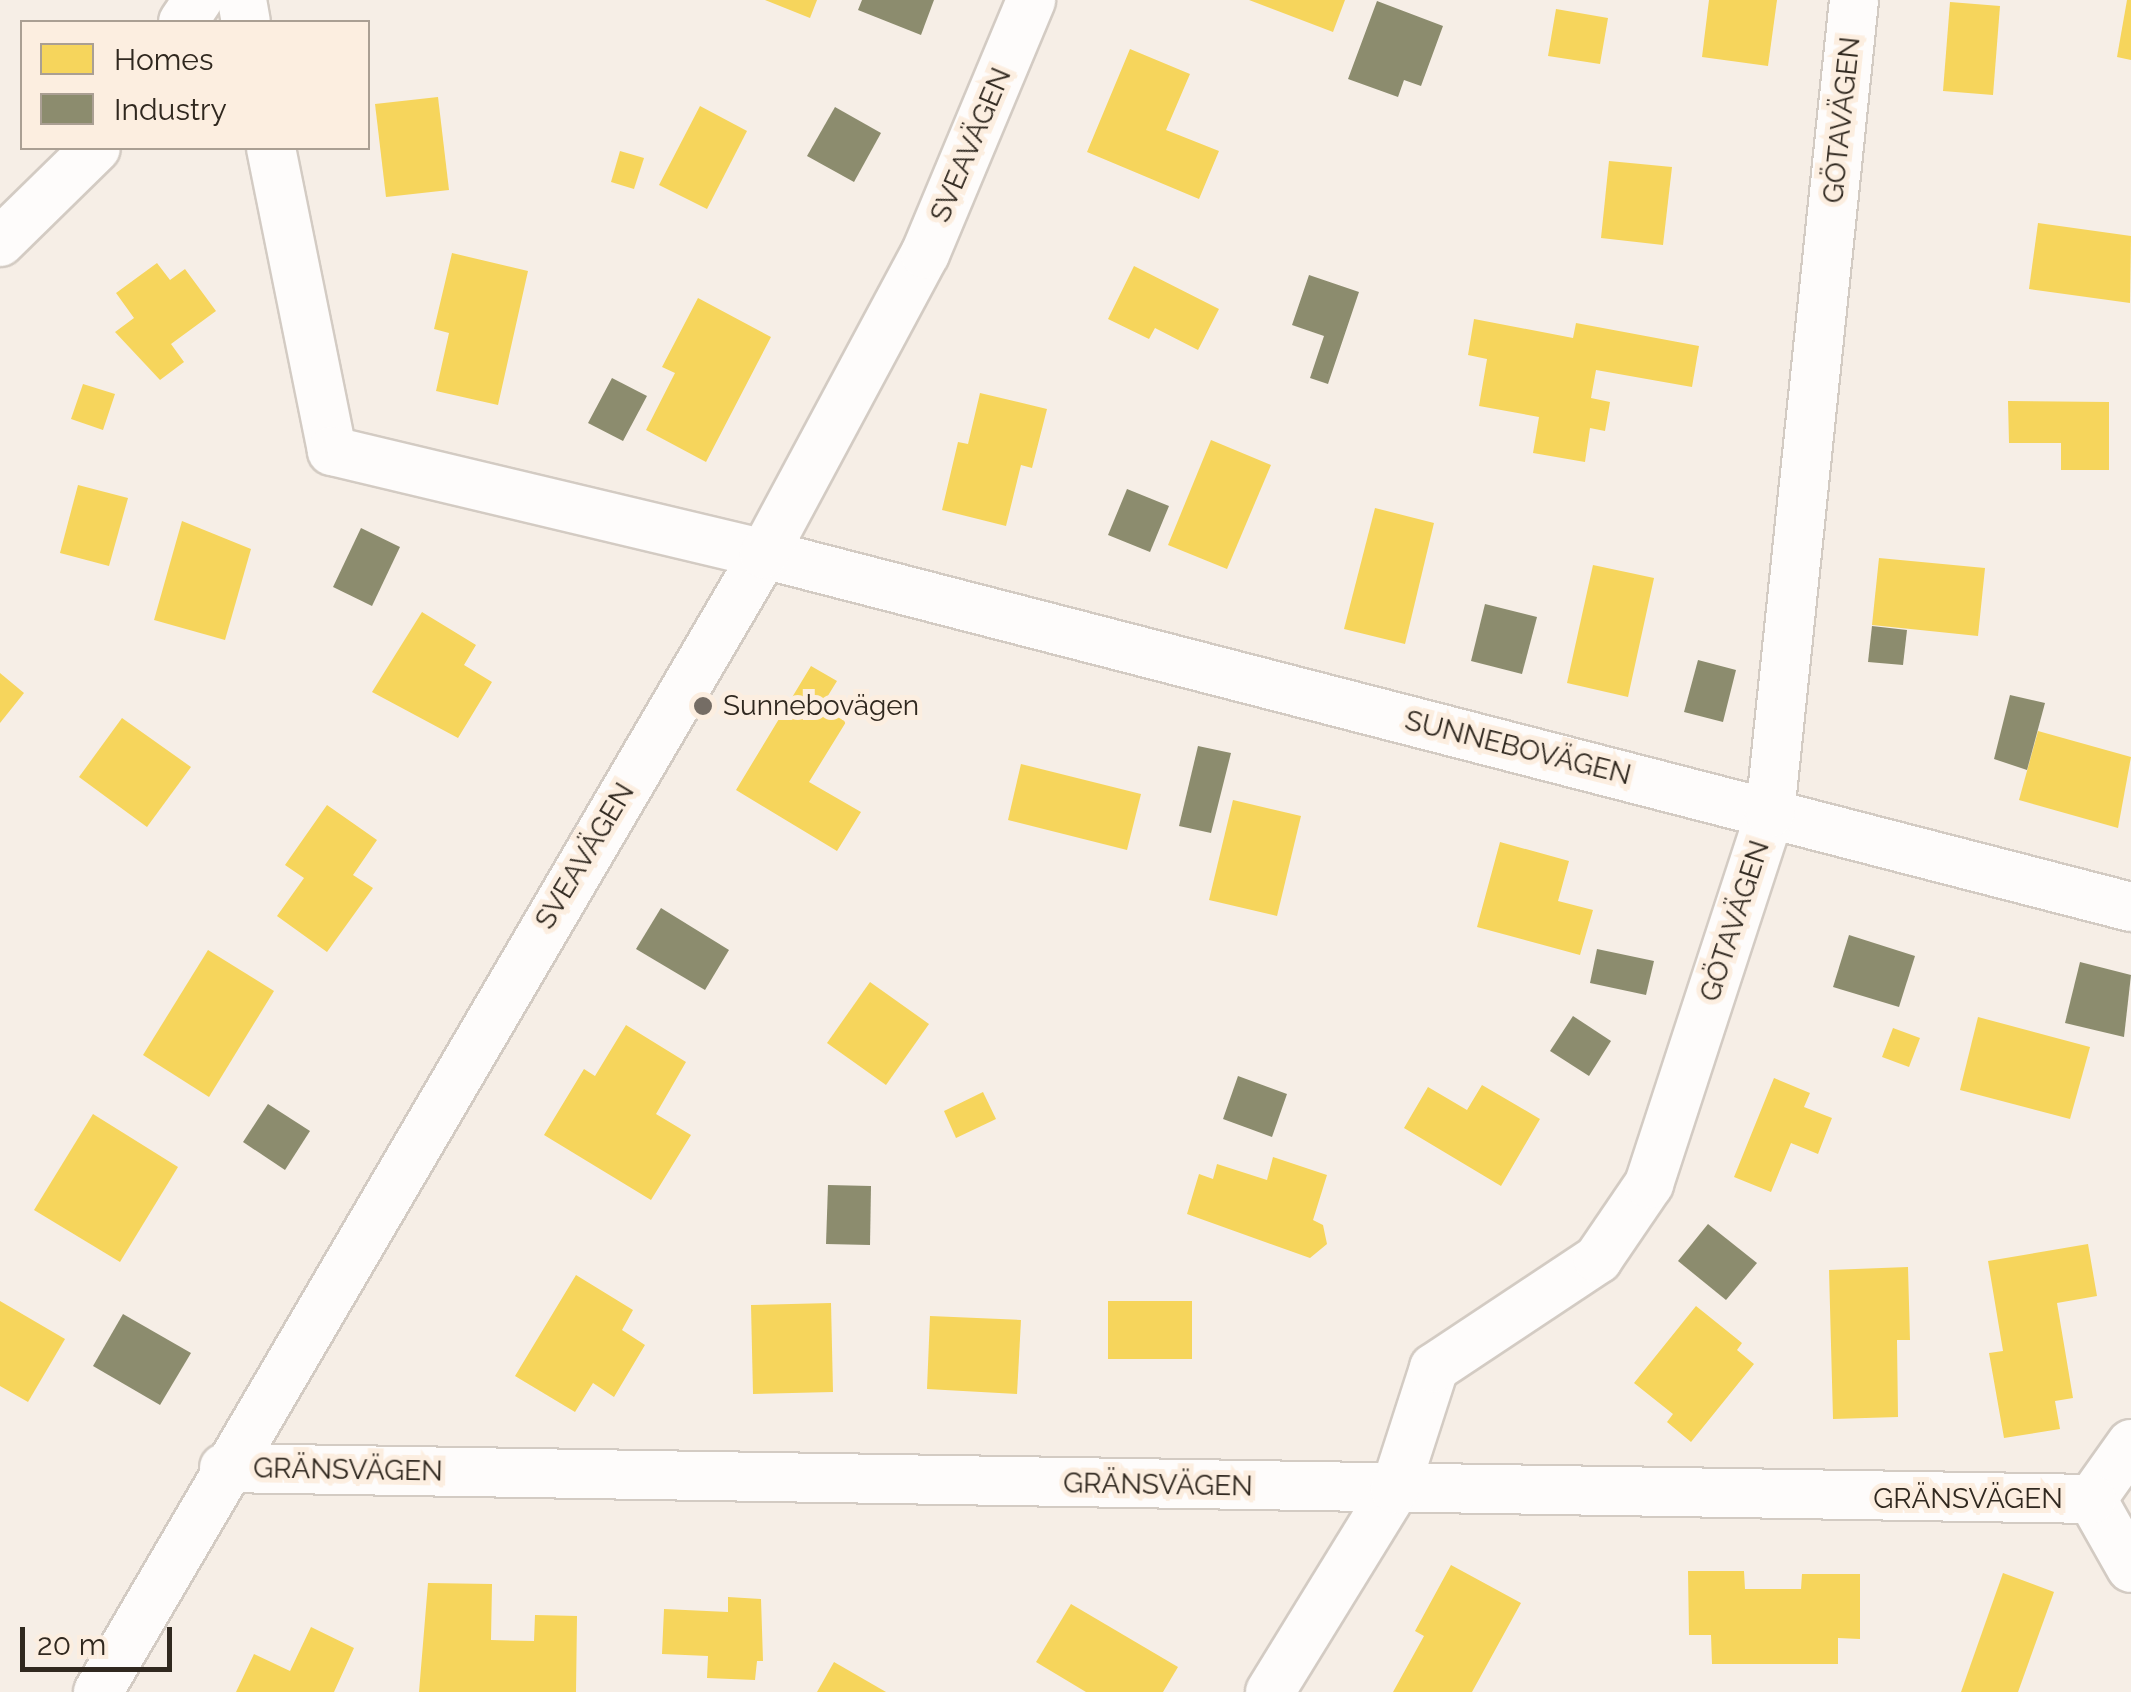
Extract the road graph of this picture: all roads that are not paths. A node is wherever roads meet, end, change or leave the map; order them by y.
1 (1031, 0) edge
2 (1854, 0) edge
3 (94, 150) edge
4 (271, 150) edge
5 (0, 242) edge
6 (764, 554) junction
7 (1770, 813) junction
8 (2131, 907) edge
9 (2131, 1444) edge
10 (224, 1468) junction
11 (1395, 1489) junction
12 (2092, 1499) junction
13 (2131, 1568) edge
14 (98, 1692) edge
15 (1270, 1692) edge

1 - 6 street, SVEAVÄGEN
2 - 7 street, GÖTAVÄGEN
3 - 5 street
4 - 6 street, SUNNEBOVÄGEN
6 - 7 street, SUNNEBOVÄGEN
6 - 10 street, SVEAVÄGEN
7 - 8 street, SUNNEBOVÄGEN
7 - 11 street, GÖTAVÄGEN
9 - 12 street
10 - 11 street, GRÄNSVÄGEN
10 - 14 street, SVEAVÄGEN
11 - 12 street, GRÄNSVÄGEN
11 - 15 street, GÖTAVÄGEN
12 - 13 street

